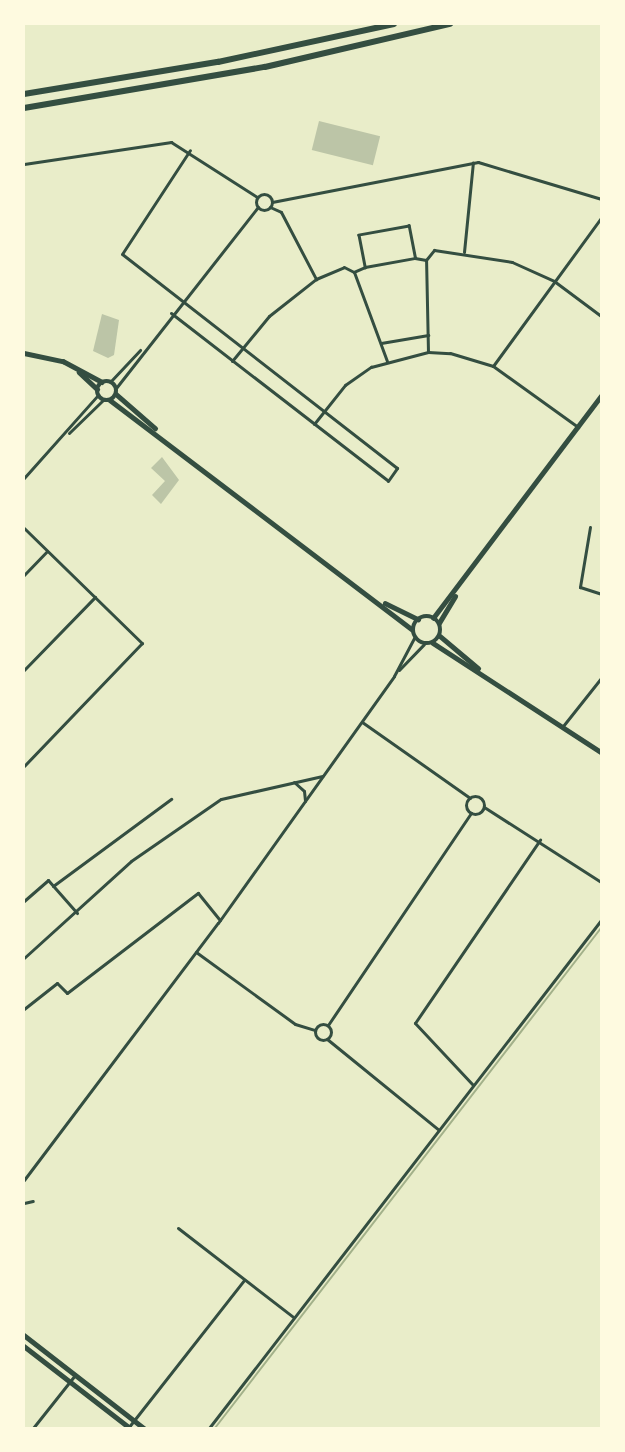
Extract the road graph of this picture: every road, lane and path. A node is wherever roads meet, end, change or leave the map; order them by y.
1 (394, 24) edge
2 (450, 24) edge
3 (24, 94) edge
4 (24, 108) edge
5 (190, 150) junction
6 (472, 162) junction
7 (24, 164) edge
8 (257, 197) junction
9 (601, 199) edge
10 (272, 202) junction
11 (258, 207) junction
12 (270, 207) junction
13 (601, 218) edge
14 (464, 252) junction
15 (415, 258) junction
16 (426, 260) junction
17 (365, 267) junction
18 (354, 272) junction
19 (316, 279) junction
20 (554, 281) junction
21 (181, 300) junction
22 (171, 314) junction
23 (601, 316) edge
24 (428, 335) junction
25 (148, 342) junction
26 (381, 343) junction
27 (242, 348) junction
28 (428, 352) junction
29 (24, 353) edge
30 (232, 361) junction
31 (387, 361) junction
32 (493, 366) junction
33 (74, 367) junction
34 (102, 382) junction
35 (110, 382) junction
36 (116, 388) junction
37 (97, 389) junction
38 (116, 394) junction
39 (98, 395) junction
40 (601, 396) edge
41 (103, 400) junction
42 (110, 400) junction
43 (323, 411) junction
44 (314, 424) junction
45 (578, 427) junction
46 (62, 438) junction
47 (175, 445) junction
48 (24, 478) edge
49 (590, 527) dead end
50 (24, 528) edge
51 (47, 551) junction
52 (24, 575) edge
53 (462, 584) junction
54 (365, 592) junction
55 (601, 594) edge
56 (95, 597) junction
57 (434, 618) junction
58 (418, 619) junction
59 (439, 623) junction
60 (412, 629) junction
61 (440, 636) junction
62 (414, 638) junction
63 (433, 643) junction
64 (424, 644) junction
65 (24, 670) edge
66 (481, 671) junction
67 (394, 676) junction
68 (601, 678) edge
69 (362, 722) junction
70 (563, 726) junction
71 (601, 752) edge
72 (24, 766) edge
73 (323, 776) junction
74 (294, 782) junction
75 (470, 798) junction
76 (171, 799) dead end
77 (305, 801) junction
78 (484, 807) junction
79 (471, 813) junction
80 (540, 840) junction
81 (601, 882) edge
82 (54, 886) junction
83 (24, 901) edge
84 (77, 913) junction
85 (220, 920) junction
86 (601, 920) edge
87 (196, 952) junction
88 (24, 958) edge
89 (24, 1009) edge
90 (328, 1025) junction
91 (315, 1030) junction
92 (327, 1039) junction
93 (473, 1085) junction
94 (439, 1130) junction
95 (24, 1180) edge
96 (33, 1201) dead end
97 (24, 1202) edge
98 (178, 1228) dead end
99 (244, 1280) junction
100 (293, 1317) junction
101 (24, 1335) edge
102 (24, 1346) edge
103 (75, 1375) junction
104 (70, 1382) junction
105 (134, 1420) junction
106 (33, 1428) edge
107 (129, 1428) edge
108 (144, 1428) edge
109 (209, 1428) edge

1 - 3 highway
2 - 4 highway
5 - 7 street
5 - 8 street
5 - 21 street
6 - 9 street
6 - 10 street
6 - 14 street
8 - 10 street
8 - 11 street
10 - 12 street
11 - 12 street
11 - 21 street
12 - 19 street
13 - 20 street
14 - 16 street
14 - 20 street
15 - 16 street
15 - 17 street
15 - 17 street
16 - 24 street
17 - 18 street
18 - 19 street
18 - 26 street
19 - 27 street
20 - 23 street
20 - 32 street
21 - 22 street
21 - 27 street
22 - 25 street
22 - 30 street
24 - 26 street
24 - 28 street
25 - 35 street
25 - 36 street
26 - 31 street
27 - 30 street
27 - 43 street
28 - 31 street
28 - 32 street
29 - 33 street
30 - 44 street
31 - 43 street
32 - 45 street
33 - 34 street
33 - 37 street
34 - 35 street
34 - 37 street
35 - 36 street
36 - 38 street
37 - 39 street
38 - 42 street
38 - 47 street
39 - 41 street
39 - 46 street
40 - 45 street
41 - 42 street
41 - 46 street
42 - 47 street
43 - 44 street
43 - 44 street
45 - 53 street
46 - 48 street
47 - 54 street
49 - 55 street
50 - 51 street
51 - 52 street
51 - 56 street
53 - 57 street
53 - 59 street
54 - 58 street
54 - 60 street
56 - 65 street
56 - 72 street
57 - 58 street
57 - 59 street
58 - 60 street
59 - 61 street
60 - 62 street
61 - 63 street
61 - 66 street
62 - 64 street
62 - 67 street
63 - 64 street
63 - 66 street
64 - 67 street
66 - 70 street
67 - 69 street
68 - 70 street
69 - 73 street
69 - 75 street
70 - 71 street
73 - 74 street
73 - 77 street
74 - 77 street
74 - 84 street
75 - 78 street
75 - 79 street
76 - 82 street
77 - 85 street
78 - 79 street
78 - 80 street
79 - 90 street
80 - 81 street
80 - 93 street
82 - 83 street
82 - 84 street
84 - 88 street
85 - 87 street
85 - 89 street
86 - 93 street
87 - 91 street
87 - 95 street
90 - 91 street
90 - 92 street
91 - 92 street
92 - 94 street
93 - 94 street
94 - 100 street
96 - 97 street
98 - 99 street
99 - 100 street
99 - 105 street
100 - 109 street
101 - 103 street
102 - 104 street
103 - 104 street
103 - 105 street
104 - 106 street
104 - 107 street
105 - 107 street
105 - 108 street

